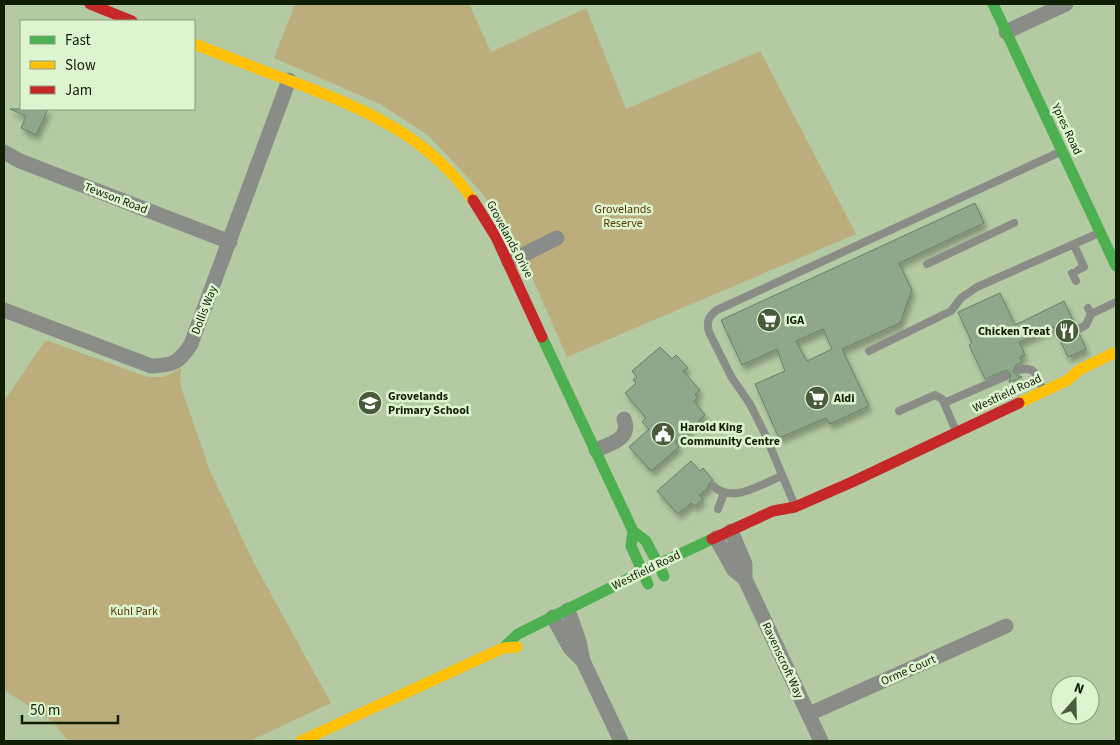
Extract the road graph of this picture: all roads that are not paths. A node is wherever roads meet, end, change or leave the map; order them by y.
1 (90, 4) edge
2 (993, 4) edge
3 (1066, 4) edge
4 (130, 20) edge
5 (1006, 32) junction
6 (195, 44) edge
7 (289, 80) junction
8 (1062, 151) junction
9 (4, 152) edge
10 (1014, 223) dead end
11 (1100, 232) junction
12 (557, 238) dead end
13 (230, 242) junction
14 (1074, 245) junction
15 (509, 262) junction
16 (927, 264) dead end
17 (1116, 266) edge
18 (1076, 282) dead end
19 (1116, 302) edge
20 (4, 310) edge
21 (1079, 329) dead end
22 (869, 351) dead end
23 (1116, 352) edge
24 (1019, 370) dead end
25 (1006, 376) dead end
26 (1068, 380) junction
27 (1084, 381) dead end
28 (1044, 391) junction
29 (944, 403) junction
30 (899, 411) dead end
31 (624, 419) dead end
32 (957, 432) junction
33 (596, 450) junction
34 (782, 476) junction
35 (713, 486) dead end
36 (724, 494) junction
37 (795, 507) junction
38 (718, 509) dead end
39 (779, 523) dead end
40 (633, 531) junction
41 (737, 537) junction
42 (717, 547) junction
43 (658, 565) junction
44 (642, 572) junction
45 (668, 574) joint
46 (745, 579) junction
47 (644, 586) joint
48 (574, 617) junction
49 (555, 626) junction
50 (1006, 626) dead end
51 (530, 642) dead end
52 (503, 648) junction
53 (583, 661) junction
54 (809, 714) junction
55 (301, 741) edge
56 (621, 741) edge
57 (821, 741) edge

1 - 4 street
2 - 5 street, Ypres Road
3 - 5 street
5 - 8 street, Ypres Road
6 - 7 street, Grovelands Drive
7 - 13 street, Dollis Way
7 - 15 street, Grovelands Drive
8 - 11 street, Ypres Road
8 - 34 lane
9 - 13 street, Tewson Road
10 - 16 lane
11 - 14 lane
11 - 17 street, Ypres Road
12 - 15 street
13 - 20 street, Dollis Way
14 - 18 lane
14 - 22 lane
15 - 33 street, Grovelands Drive
19 - 21 lane
23 - 26 street, Westfield Road
24 - 28 lane
25 - 29 lane
26 - 27 street, Westfield Road
26 - 28 street, Westfield Road
28 - 32 street, Westfield Road
29 - 30 lane
29 - 32 lane
31 - 33 street
32 - 37 street, Westfield Road
33 - 40 street, Grovelands Drive
34 - 36 lane
34 - 37 lane
35 - 36 lane
36 - 38 lane
37 - 39 street, Westfield Road
37 - 41 street, Westfield Road
40 - 43 street, Grovelands Drive
40 - 44 street, Grovelands Drive
41 - 42 street, Westfield Road
41 - 46 street, Ravenscroft Way
42 - 43 street, Westfield Road
42 - 46 street, Ravenscroft Way
43 - 44 street, Westfield Road
43 - 45 street, Grovelands Drive
44 - 47 street, Grovelands Drive
44 - 48 street, Westfield Road
45 - 47 street, Westfield Road
46 - 54 street, Ravenscroft Way
48 - 49 street, Westfield Road
48 - 53 street
49 - 52 street, Westfield Road
49 - 53 street
50 - 54 street, Orme Court
51 - 52 street, Westfield Road
52 - 55 street, Westfield Road
53 - 56 street
54 - 57 street, Ravenscroft Way

